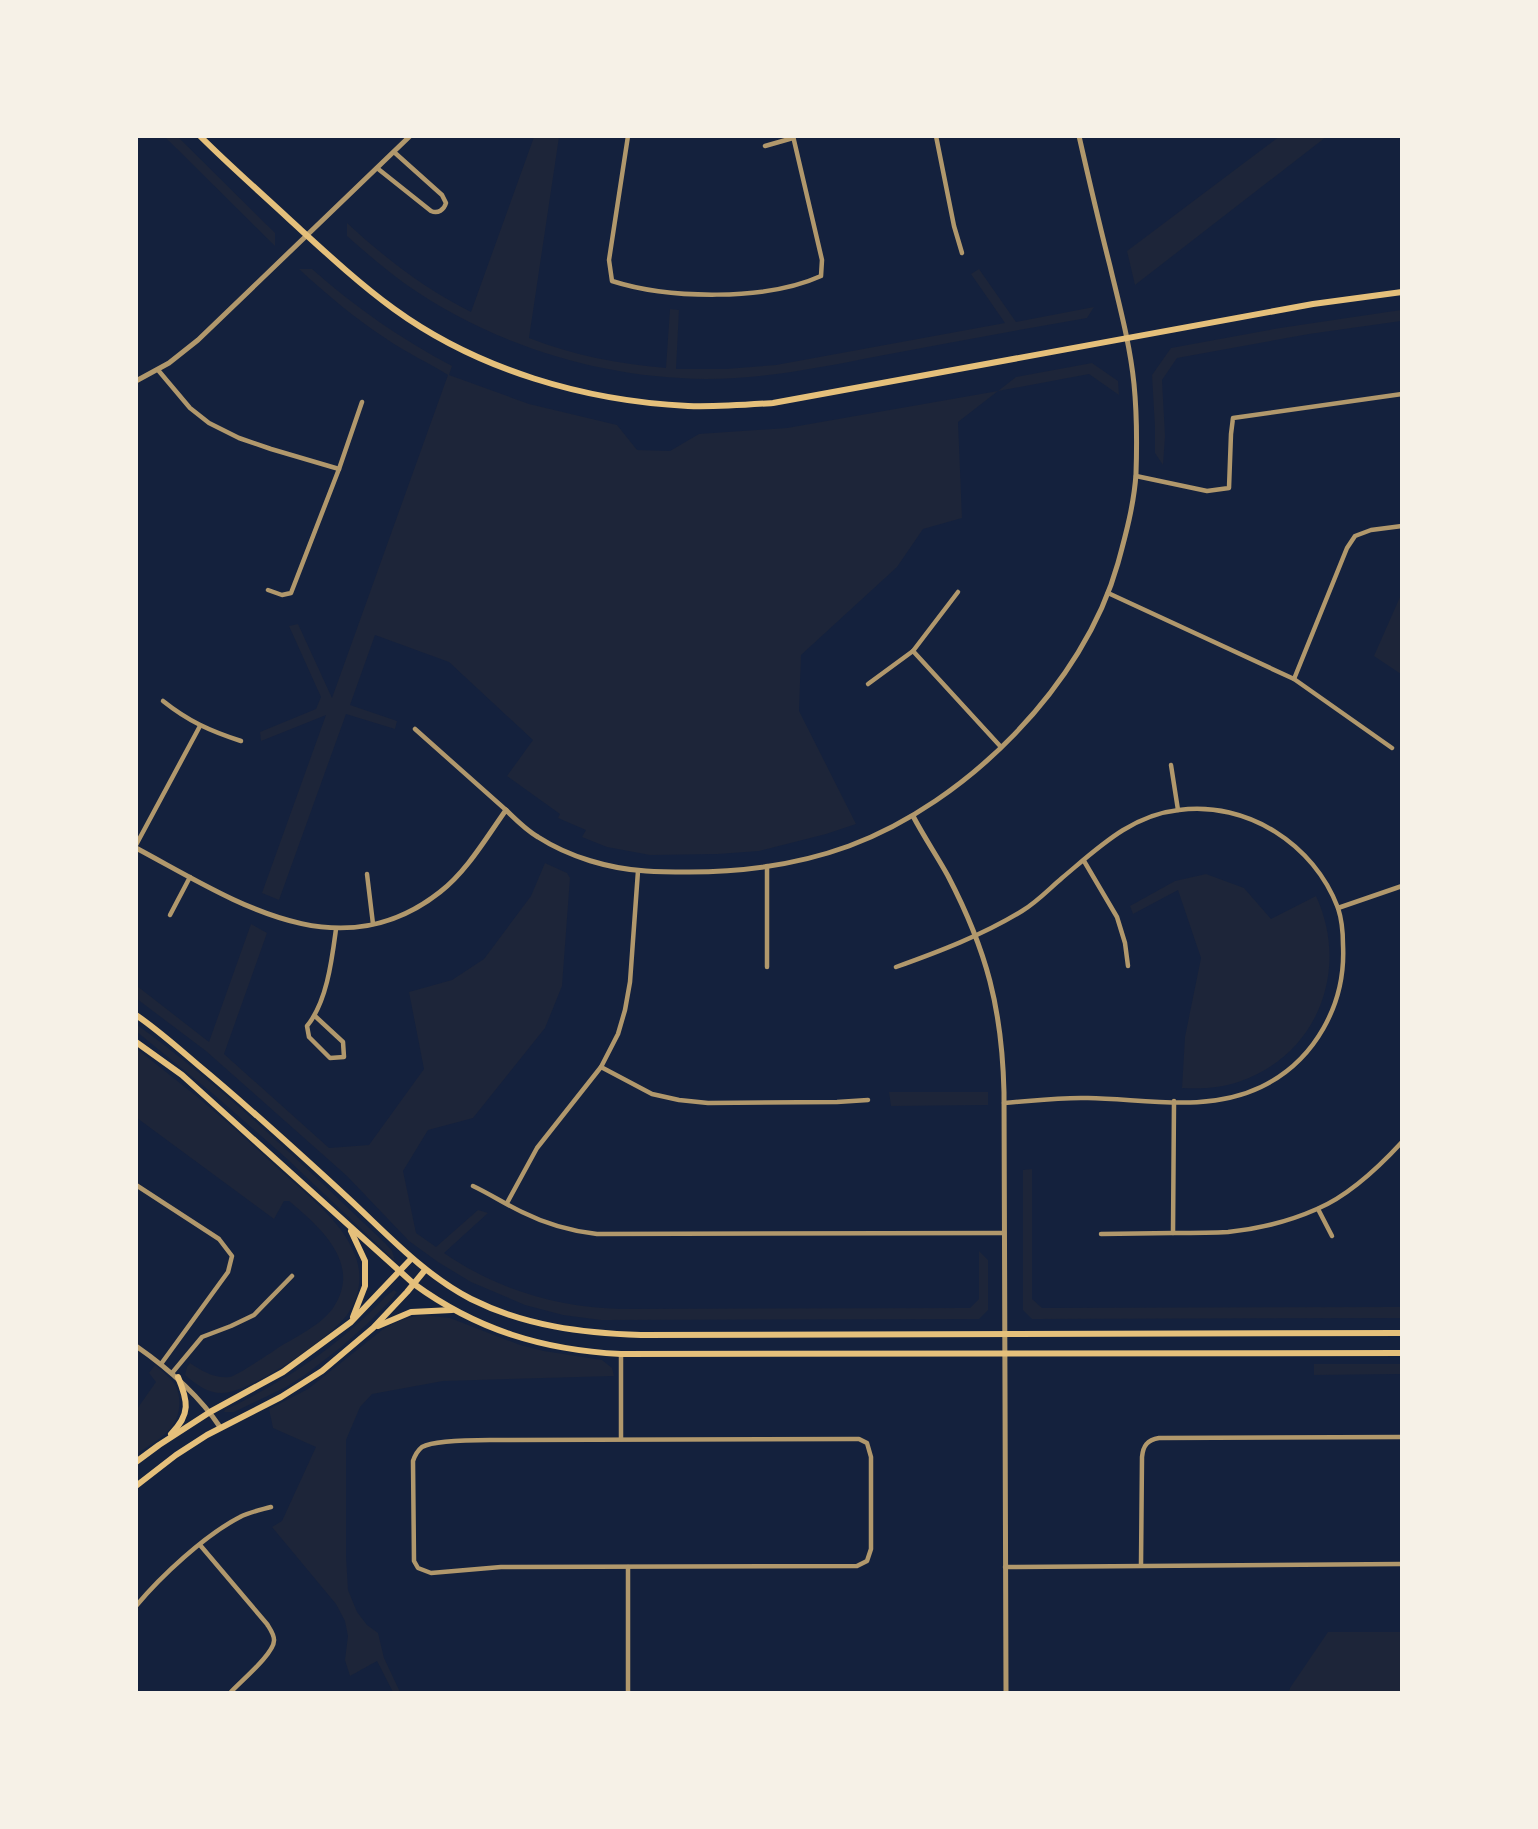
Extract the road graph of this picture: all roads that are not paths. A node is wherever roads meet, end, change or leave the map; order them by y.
1 (200, 136) edge
2 (410, 136) edge
3 (628, 136) edge
4 (936, 136) edge
5 (1079, 136) edge
6 (793, 137) edge
7 (765, 146) dead end
8 (394, 152) junction
9 (377, 168) junction
10 (307, 236) junction
11 (962, 253) dead end
12 (1402, 292) edge
13 (1126, 338) junction
14 (158, 370) junction
15 (136, 381) edge
16 (1402, 394) edge
17 (362, 402) dead end
18 (339, 469) junction
19 (1136, 477) junction
20 (1402, 526) edge
21 (268, 590) dead end
22 (958, 592) dead end
23 (1108, 593) junction
24 (914, 651) junction
25 (1294, 679) junction
26 (868, 684) dead end
27 (163, 701) dead end
28 (200, 726) junction
29 (415, 729) dead end
30 (241, 741) dead end
31 (1002, 748) junction
32 (1392, 748) dead end
33 (1171, 765) dead end
34 (506, 810) junction
35 (1178, 810) junction
36 (913, 816) junction
37 (136, 846) edge
38 (1084, 861) junction
39 (767, 866) junction
40 (638, 871) junction
41 (367, 874) dead end
42 (190, 877) junction
43 (1402, 886) edge
44 (1338, 908) junction
45 (170, 915) dead end
46 (373, 925) junction
47 (336, 929) junction
48 (976, 934) junction
49 (1128, 966) dead end
50 (766, 967) dead end
51 (896, 967) dead end
52 (136, 1015) edge
53 (316, 1016) junction
54 (136, 1042) edge
55 (600, 1067) junction
56 (868, 1100) dead end
57 (1174, 1101) junction
58 (1004, 1103) junction
59 (1402, 1142) edge
60 (136, 1185) edge
61 (473, 1186) dead end
62 (507, 1203) junction
63 (1318, 1209) junction
64 (350, 1228) junction
65 (1004, 1233) junction
66 (1173, 1233) junction
67 (1101, 1234) dead end
68 (1332, 1236) dead end
69 (411, 1259) junction
70 (425, 1270) junction
71 (400, 1272) junction
72 (292, 1276) dead end
73 (414, 1284) junction
74 (453, 1310) junction
75 (351, 1322) junction
76 (373, 1328) junction
77 (1402, 1333) edge
78 (1005, 1334) junction
79 (136, 1346) edge
80 (1005, 1353) junction
81 (1402, 1353) edge
82 (621, 1354) junction
83 (161, 1364) junction
84 (175, 1375) junction
85 (210, 1412) junction
86 (220, 1427) junction
87 (1402, 1437) edge
88 (621, 1439) junction
89 (159, 1445) junction
90 (136, 1462) edge
91 (136, 1486) edge
92 (271, 1507) dead end
93 (200, 1545) junction
94 (1402, 1564) edge
95 (1141, 1565) junction
96 (628, 1567) junction
97 (1005, 1567) junction
98 (136, 1606) edge
99 (231, 1692) edge
100 (628, 1692) edge
101 (1006, 1692) edge

1 - 10 main road
2 - 8 street
3 - 6 street
4 - 11 street
5 - 13 street
6 - 7 street
8 - 9 street
8 - 9 street
9 - 10 street
10 - 13 main road
10 - 14 street
12 - 13 main road
13 - 19 street
14 - 15 street
14 - 18 street
16 - 19 street
17 - 18 street
18 - 21 street
19 - 23 street
20 - 25 street
22 - 24 street
23 - 25 street
23 - 31 street
24 - 26 street
24 - 31 street
25 - 32 street
27 - 28 street
28 - 30 street
28 - 37 street
29 - 34 street
31 - 36 street
33 - 35 street
34 - 40 street
34 - 46 street
35 - 38 street
35 - 44 street
36 - 39 street
36 - 48 street
37 - 42 street
38 - 48 street
38 - 49 street
39 - 40 street
39 - 50 street
40 - 55 street
41 - 46 street
42 - 45 street
42 - 47 street
43 - 44 street
44 - 57 street
46 - 47 street
47 - 53 street
48 - 51 street
48 - 58 street
52 - 69 main road
53 - 53 street
54 - 64 main road
55 - 56 street
55 - 62 street
57 - 58 street
57 - 66 street
58 - 65 street
59 - 63 street
60 - 83 street
61 - 62 street
62 - 65 street
63 - 66 street
63 - 68 street
64 - 71 main road
64 - 75 main road
65 - 78 street
66 - 67 street
69 - 70 main road
69 - 71 main road
70 - 73 main road
70 - 78 main road
71 - 73 main road
71 - 75 main road
72 - 84 street
73 - 74 main road
73 - 76 main road
74 - 76 main road
74 - 82 main road
75 - 85 main road
76 - 86 main road
77 - 78 main road
78 - 80 street
79 - 83 street
80 - 81 main road
80 - 82 main road
80 - 97 street
82 - 88 street
83 - 84 street
84 - 85 street
84 - 89 main road
85 - 86 street
85 - 89 main road
86 - 91 main road
87 - 95 street
88 - 96 street
88 - 96 street
89 - 90 main road
92 - 93 street
93 - 98 street
93 - 99 street
94 - 95 street
95 - 97 street
96 - 100 street
97 - 101 street

